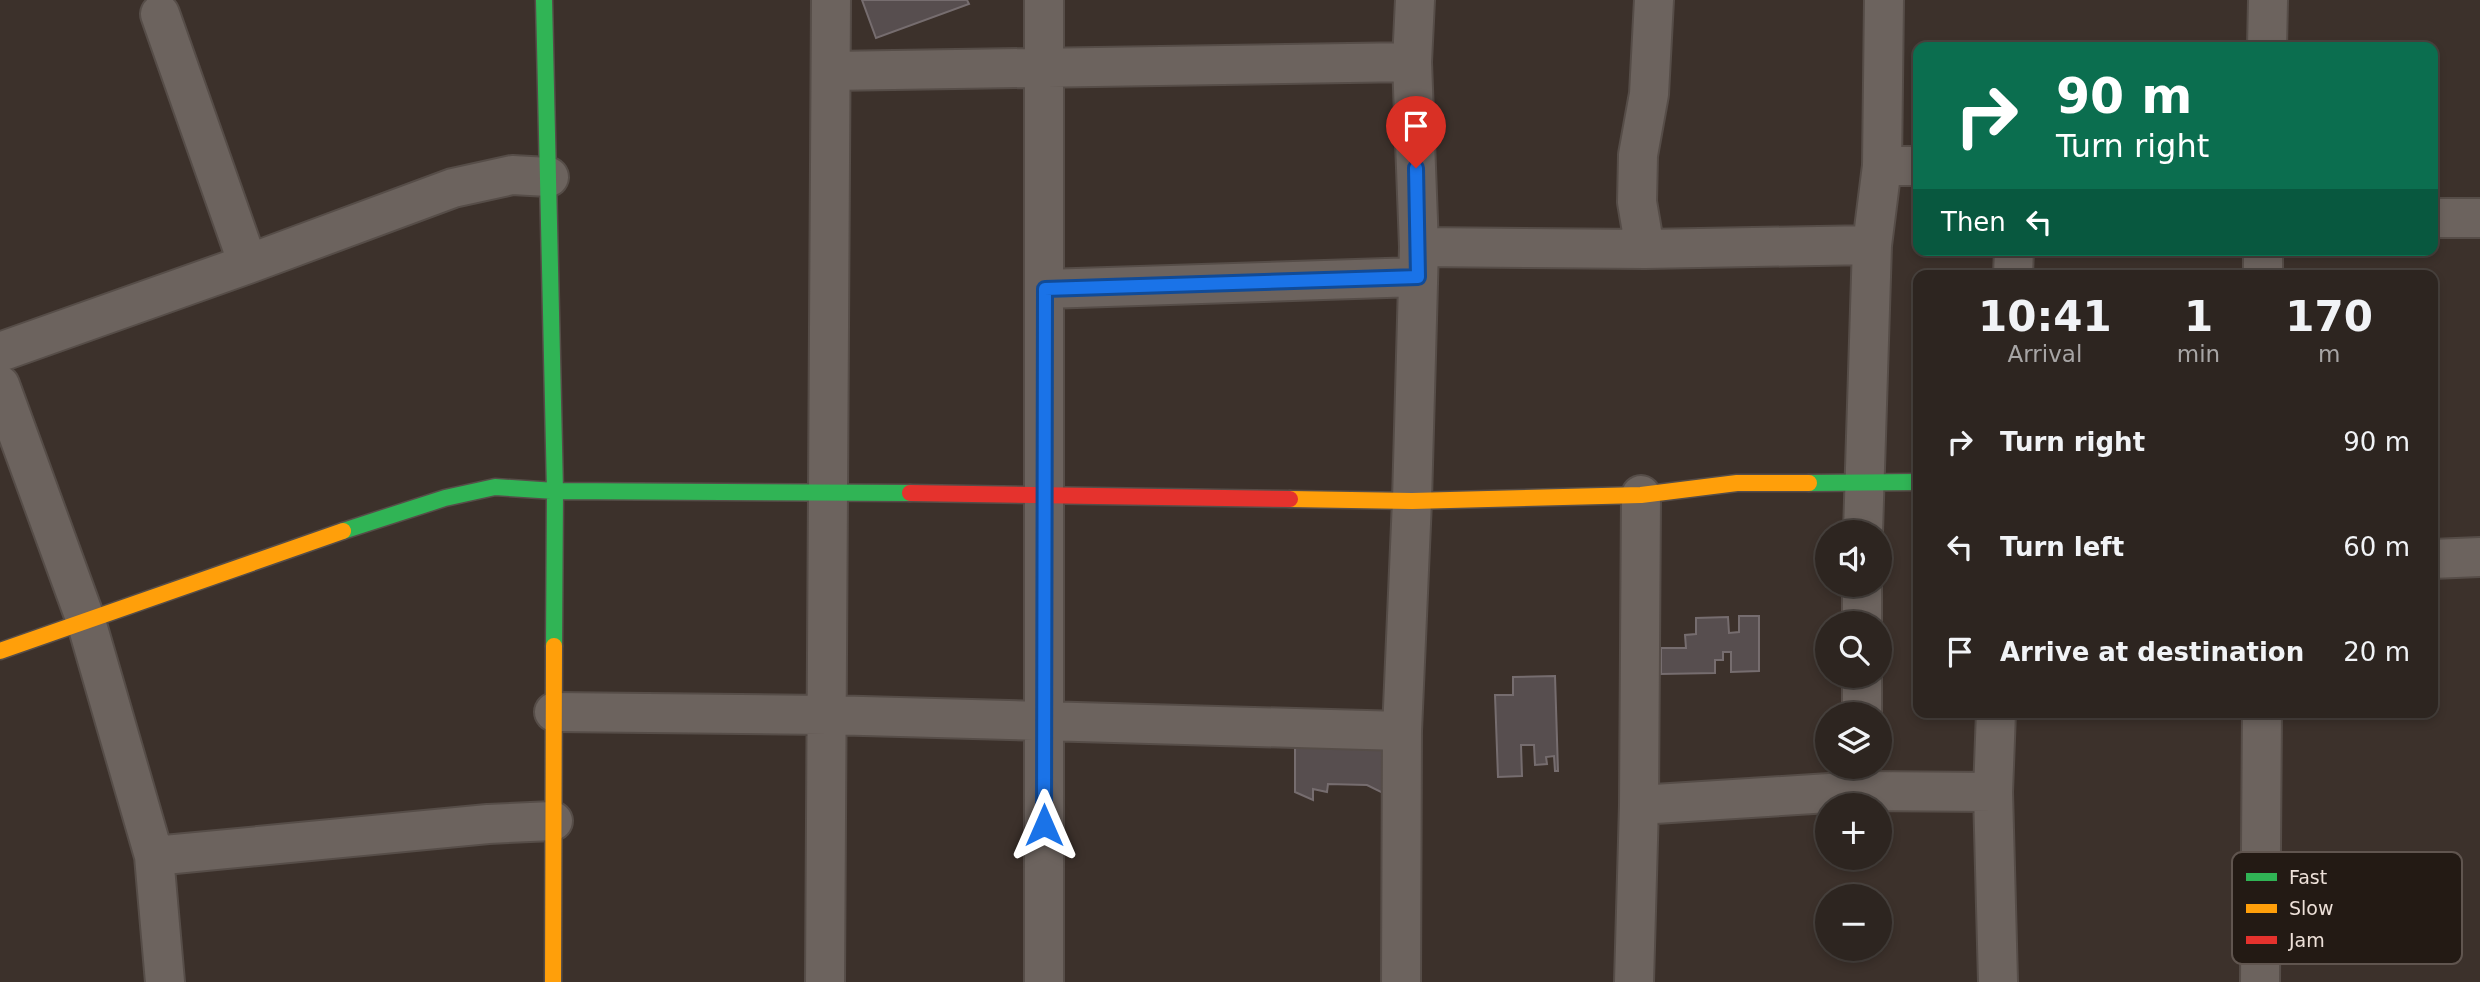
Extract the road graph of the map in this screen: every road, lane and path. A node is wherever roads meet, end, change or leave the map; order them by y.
1 (544, 0) edge
2 (831, 0) edge
3 (1044, 0) edge
4 (1415, 0) edge
5 (1654, 0) edge
6 (1884, 0) edge
7 (2268, 0) edge
8 (160, 13) dead end
9 (2267, 42) edge
10 (1412, 62) junction
11 (1046, 68) junction
12 (831, 71) junction
13 (1900, 166) edge
14 (549, 177) junction
15 (2438, 218) edge
16 (2480, 218) edge
17 (1872, 245) junction
18 (1645, 249) junction
19 (1418, 262) junction
20 (248, 264) junction
21 (1045, 289) junction
22 (0, 352) edge
23 (0, 385) edge
24 (1913, 482) edge
25 (1863, 483) junction
26 (555, 491) junction
27 (828, 493) junction
28 (1045, 494) junction
29 (1641, 495) junction
30 (1412, 501) junction
31 (1863, 520) edge
32 (2480, 557) edge
33 (2438, 559) edge
34 (86, 621) junction
35 (0, 651) edge
36 (554, 712) junction
37 (827, 715) junction
38 (1996, 718) edge
39 (2262, 718) edge
40 (1045, 720) junction
41 (1402, 731) junction
42 (1861, 779) edge
43 (1993, 792) junction
44 (1639, 805) junction
45 (553, 821) junction
46 (2261, 852) edge
47 (154, 856) junction
48 (2260, 964) edge
49 (165, 982) edge
50 (553, 982) edge
51 (825, 982) edge
52 (1044, 982) edge
53 (1401, 982) edge
54 (1634, 982) edge
55 (1998, 982) edge
56 (2260, 982) edge

1 - 14 street
2 - 12 street
3 - 11 street
4 - 10 street
5 - 18 street
6 - 13 street
7 - 9 street
8 - 20 street
10 - 11 street
10 - 19 street
11 - 12 street
11 - 21 street
12 - 27 street
13 - 17 street
14 - 20 street
14 - 26 street
15 - 16 street
17 - 18 street
17 - 25 street
18 - 19 street
19 - 21 street
19 - 30 street
20 - 22 street
21 - 28 street
23 - 34 street
24 - 25 street
25 - 29 street
25 - 31 street
26 - 27 street
26 - 34 street
26 - 36 street
27 - 28 street
27 - 37 street
28 - 30 street
28 - 40 street
29 - 30 street
29 - 44 street
30 - 41 street
32 - 33 street
34 - 35 street
34 - 47 street
36 - 37 street
36 - 45 street
37 - 40 street
37 - 51 street
38 - 43 street
39 - 46 street
40 - 41 street
40 - 52 street
41 - 53 street
42 - 43 street
42 - 44 street
43 - 55 street
44 - 54 street
45 - 47 street
45 - 50 street
47 - 49 street
48 - 56 street

